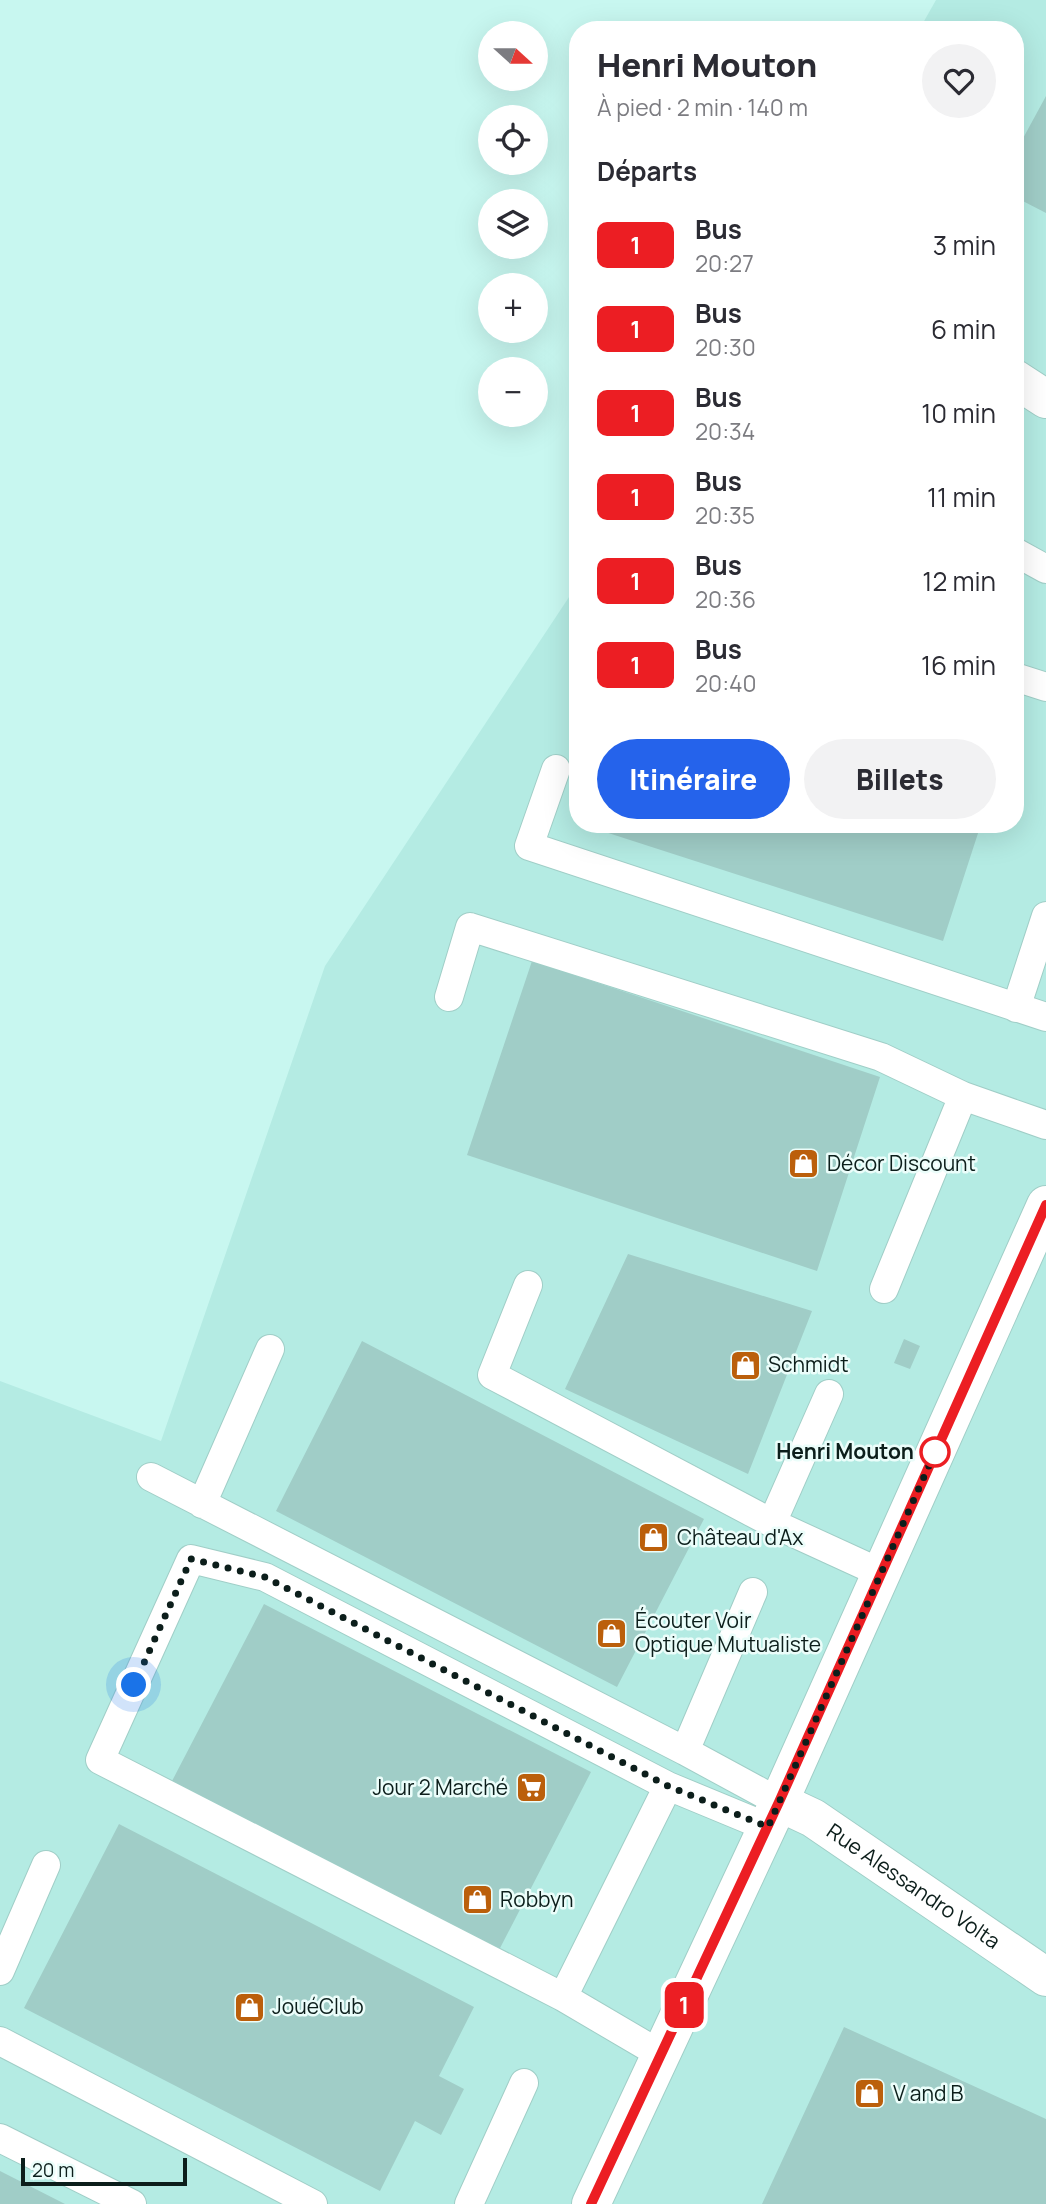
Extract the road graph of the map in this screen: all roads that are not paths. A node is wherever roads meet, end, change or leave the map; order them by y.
1 (1024, 385) edge
2 (1046, 399) edge
3 (1024, 557) edge
4 (1046, 569) edge
5 (1024, 680) edge
6 (1046, 687) edge
7 (556, 769) dead end
8 (1046, 916) edge
9 (449, 997) dead end
10 (1016, 1007) junction
11 (1046, 1017) edge
12 (963, 1096) junction
13 (1046, 1125) edge
14 (1046, 1205) edge
15 (528, 1286) dead end
16 (884, 1289) dead end
17 (270, 1349) dead end
18 (829, 1394) dead end
19 (151, 1477) dead end
20 (202, 1504) junction
21 (772, 1523) junction
22 (881, 1573) junction
23 (753, 1592) dead end
24 (685, 1751) junction
25 (668, 1786) junction
26 (773, 1814) junction
27 (46, 1865) dead end
28 (0, 1971) edge
29 (1046, 1977) edge
30 (563, 1997) junction
31 (0, 2041) edge
32 (660, 2054) junction
33 (524, 2083) dead end
34 (0, 2138) edge
35 (132, 2204) edge
36 (313, 2204) edge
37 (468, 2204) edge
38 (591, 2204) edge

1 - 2 street
3 - 4 lane
5 - 6 lane
7 - 10 lane
8 - 10 lane
9 - 12 lane
10 - 11 lane
12 - 13 lane
12 - 16 lane
14 - 22 street
15 - 21 lane
17 - 20 lane
18 - 21 lane
19 - 20 lane
20 - 24 lane
21 - 22 lane
22 - 26 street
23 - 24 lane
24 - 26 lane
25 - 26 lane
25 - 30 lane
25 - 30 lane
26 - 29 street, Rue Alessandro Volta
26 - 32 street
27 - 28 lane
30 - 32 lane
31 - 36 lane
32 - 38 street
33 - 37 lane
34 - 35 lane

